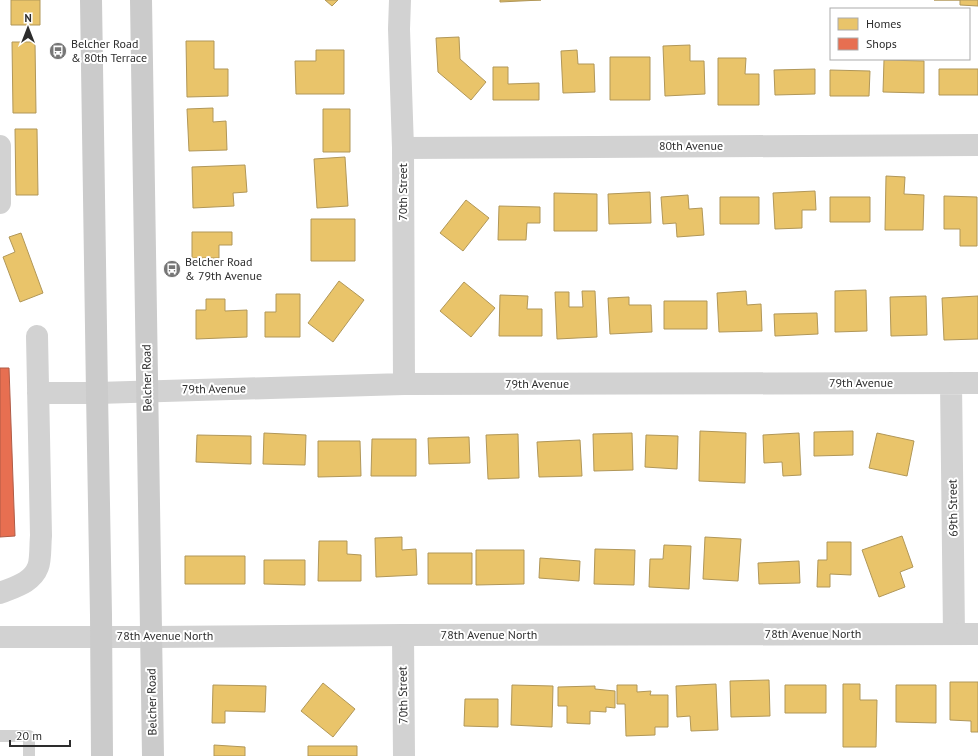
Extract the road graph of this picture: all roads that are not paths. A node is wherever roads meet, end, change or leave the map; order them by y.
1 (92, 0) edge
2 (141, 0) edge
3 (400, 0) edge
4 (978, 145) edge
5 (0, 146) edge
6 (403, 148) junction
7 (0, 203) edge
8 (37, 336) dead end
9 (951, 383) junction
10 (978, 383) edge
11 (404, 384) junction
12 (148, 391) junction
13 (38, 393) junction
14 (97, 393) junction
15 (0, 593) edge
16 (403, 634) junction
17 (954, 634) junction
18 (978, 634) edge
19 (0, 637) edge
20 (102, 637) junction
21 (151, 637) junction
22 (0, 736) edge
23 (29, 756) edge
24 (102, 756) edge
25 (153, 756) edge
26 (404, 756) edge

1 - 14 main road
2 - 12 main road, Belcher Road
3 - 6 street, 70th Street
4 - 6 street, 80th Avenue
5 - 7 street
6 - 11 street, 70th Street
8 - 13 street
9 - 10 street, 79th Avenue
9 - 11 street, 79th Avenue
9 - 17 street, 69th Street
11 - 12 street, 79th Avenue
12 - 14 street, 79th Avenue
12 - 21 main road, Belcher Road
13 - 14 street, 79th Avenue
13 - 15 street
14 - 20 main road
16 - 17 street, 78th Avenue North
16 - 21 street, 78th Avenue North
16 - 26 street, 70th Street
17 - 18 street, 78th Avenue North
19 - 20 street, 78th Avenue North
20 - 21 street, 78th Avenue North
20 - 24 main road
21 - 25 main road, Belcher Road
22 - 23 lane

